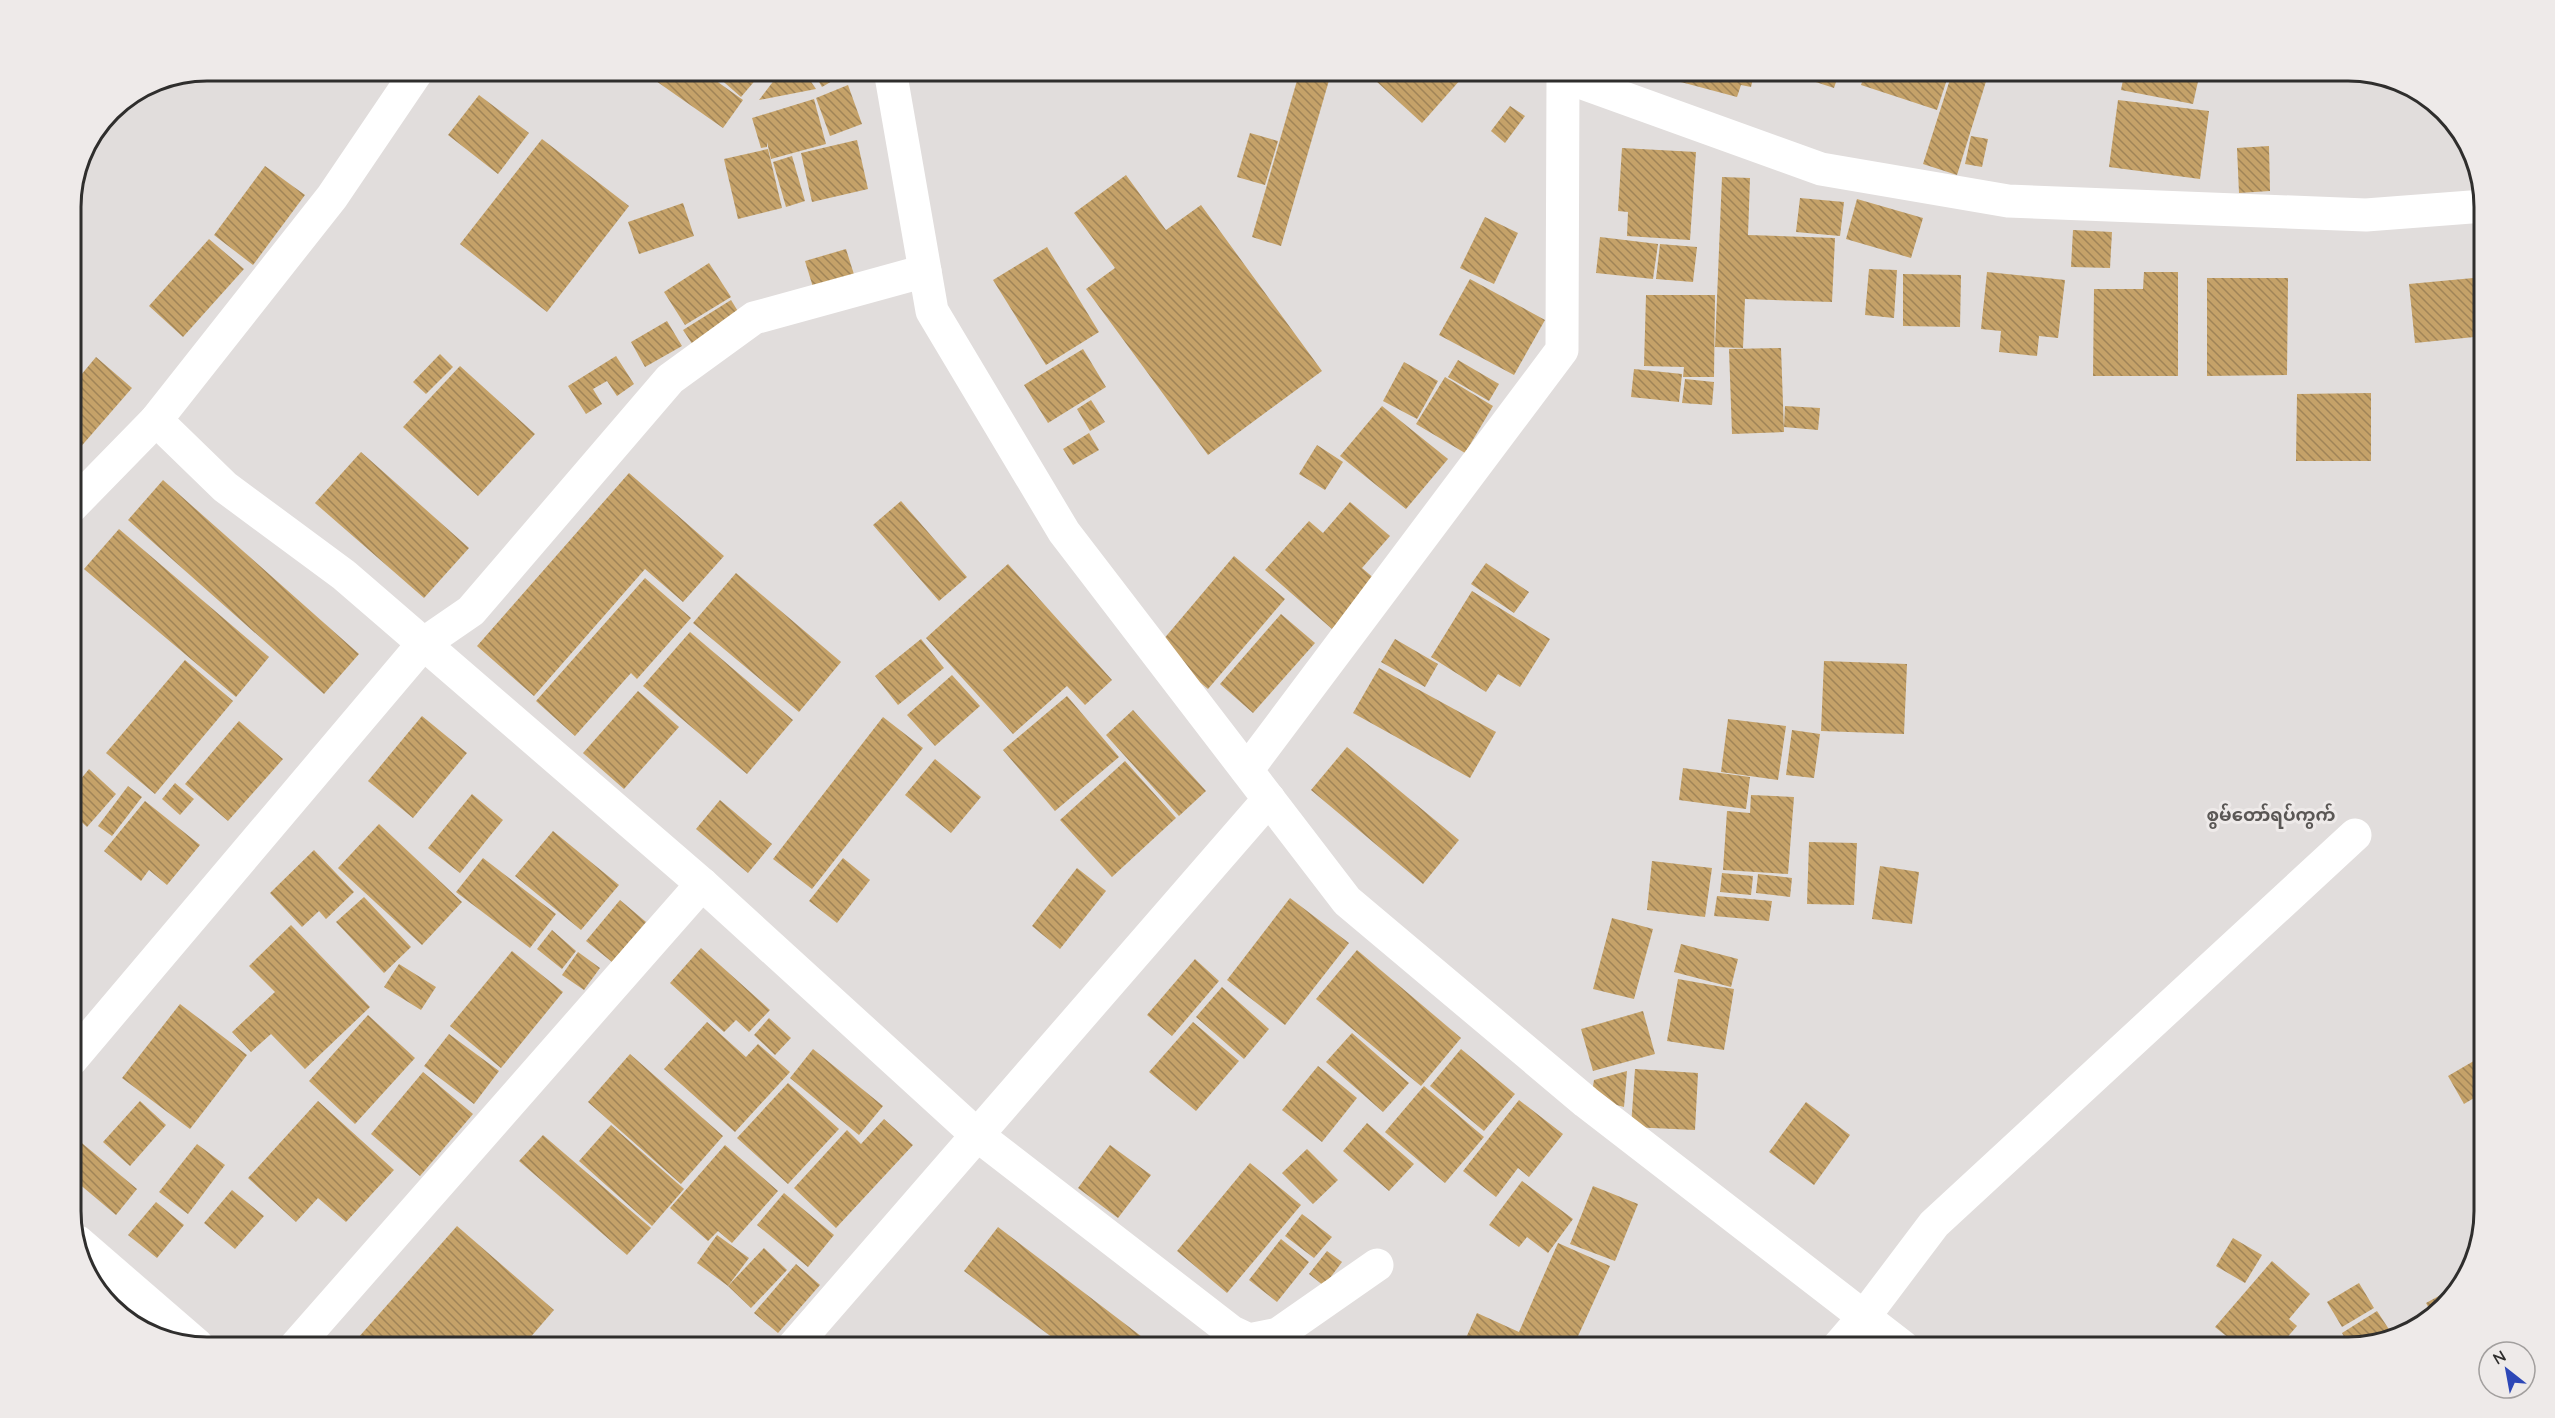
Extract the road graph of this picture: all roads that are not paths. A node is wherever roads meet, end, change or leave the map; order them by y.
1 (411, 81) edge
2 (892, 81) edge
3 (1562, 81) edge
4 (1584, 81) edge
5 (2474, 207) edge
6 (925, 272) junction
7 (156, 420) junction
8 (81, 497) edge
9 (423, 644) junction
10 (1247, 770) junction
11 (1269, 799) junction
12 (2355, 835) dead end
13 (702, 884) junction
14 (81, 1048) edge
15 (977, 1135) junction
16 (87, 1250) edge
17 (1377, 1265) dead end
18 (1863, 1318) junction
19 (186, 1335) edge
20 (304, 1337) edge
21 (802, 1337) edge
22 (1243, 1337) edge
23 (1264, 1337) edge
24 (1847, 1337) edge
25 (1889, 1337) edge

1 - 7 street
2 - 6 street
3 - 10 street
4 - 5 street
6 - 9 street
6 - 10 street
7 - 8 street
7 - 9 street
9 - 13 street
9 - 14 street
10 - 11 street
11 - 15 street
11 - 18 street
12 - 18 street
13 - 15 street
13 - 20 street
15 - 21 street
15 - 22 street
16 - 19 street
17 - 23 street
18 - 24 street
18 - 25 street

